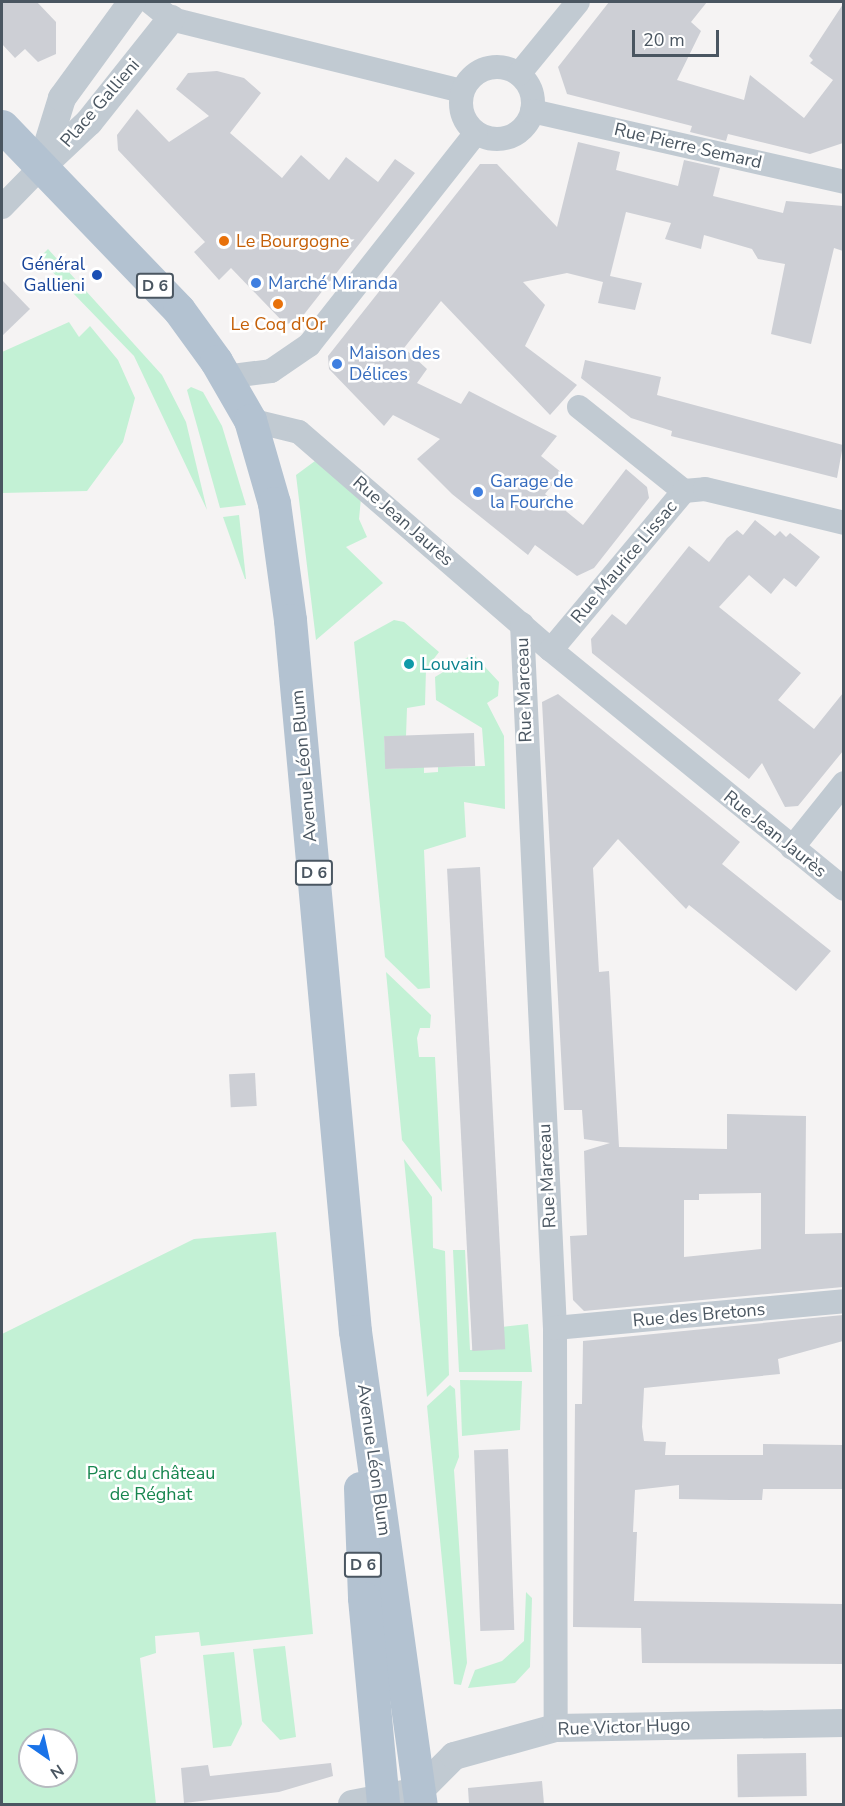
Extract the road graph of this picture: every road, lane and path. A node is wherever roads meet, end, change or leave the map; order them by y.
1 (132, 2) edge
2 (578, 2) edge
3 (169, 7) edge
4 (519, 74) junction
5 (462, 91) junction
6 (532, 111) junction
7 (2, 126) edge
8 (476, 133) junction
9 (40, 168) junction
10 (840, 176) edge
11 (2, 207) edge
12 (225, 377) junction
13 (579, 407) dead end
14 (250, 420) junction
15 (684, 491) junction
16 (843, 523) edge
17 (522, 624) junction
18 (551, 650) junction
19 (843, 783) edge
20 (792, 848) junction
21 (843, 889) edge
22 (843, 1301) edge
23 (555, 1328) junction
24 (355, 1331) junction
25 (843, 1724) edge
26 (556, 1728) junction
27 (420, 1798) edge
28 (372, 1802) edge

1 - 9 street, Place Gallieni
2 - 4 street
3 - 5 street
3 - 9 street, Place Gallieni
4 - 5 street
4 - 6 street
5 - 8 street
6 - 8 street
6 - 10 street, Rue Pierre Semard
7 - 9 main road, D 6
8 - 12 street
9 - 11 street
9 - 12 main road, D 6
12 - 14 main road, D 6
13 - 15 street
14 - 17 street, Rue Jean Jaurès
14 - 24 main road, Avenue Léon Blum / D 6
15 - 16 street, Rue Maurice Lissac
15 - 18 street, Rue Maurice Lissac
17 - 18 street, Rue Jean Jaurès
17 - 23 street, Rue Marceau
18 - 20 street, Rue Jean Jaurès
19 - 20 street
20 - 21 street, Rue Jean Jaurès
22 - 23 street, Rue des Bretons
23 - 26 street, Rue Marceau
24 - 27 main road, Avenue Léon Blum / D 6
24 - 28 main road, Avenue Léon Blum / D 6
25 - 26 street, Rue Victor Hugo
26 - 27 street, Rue Victor Hugo
27 - 28 street

